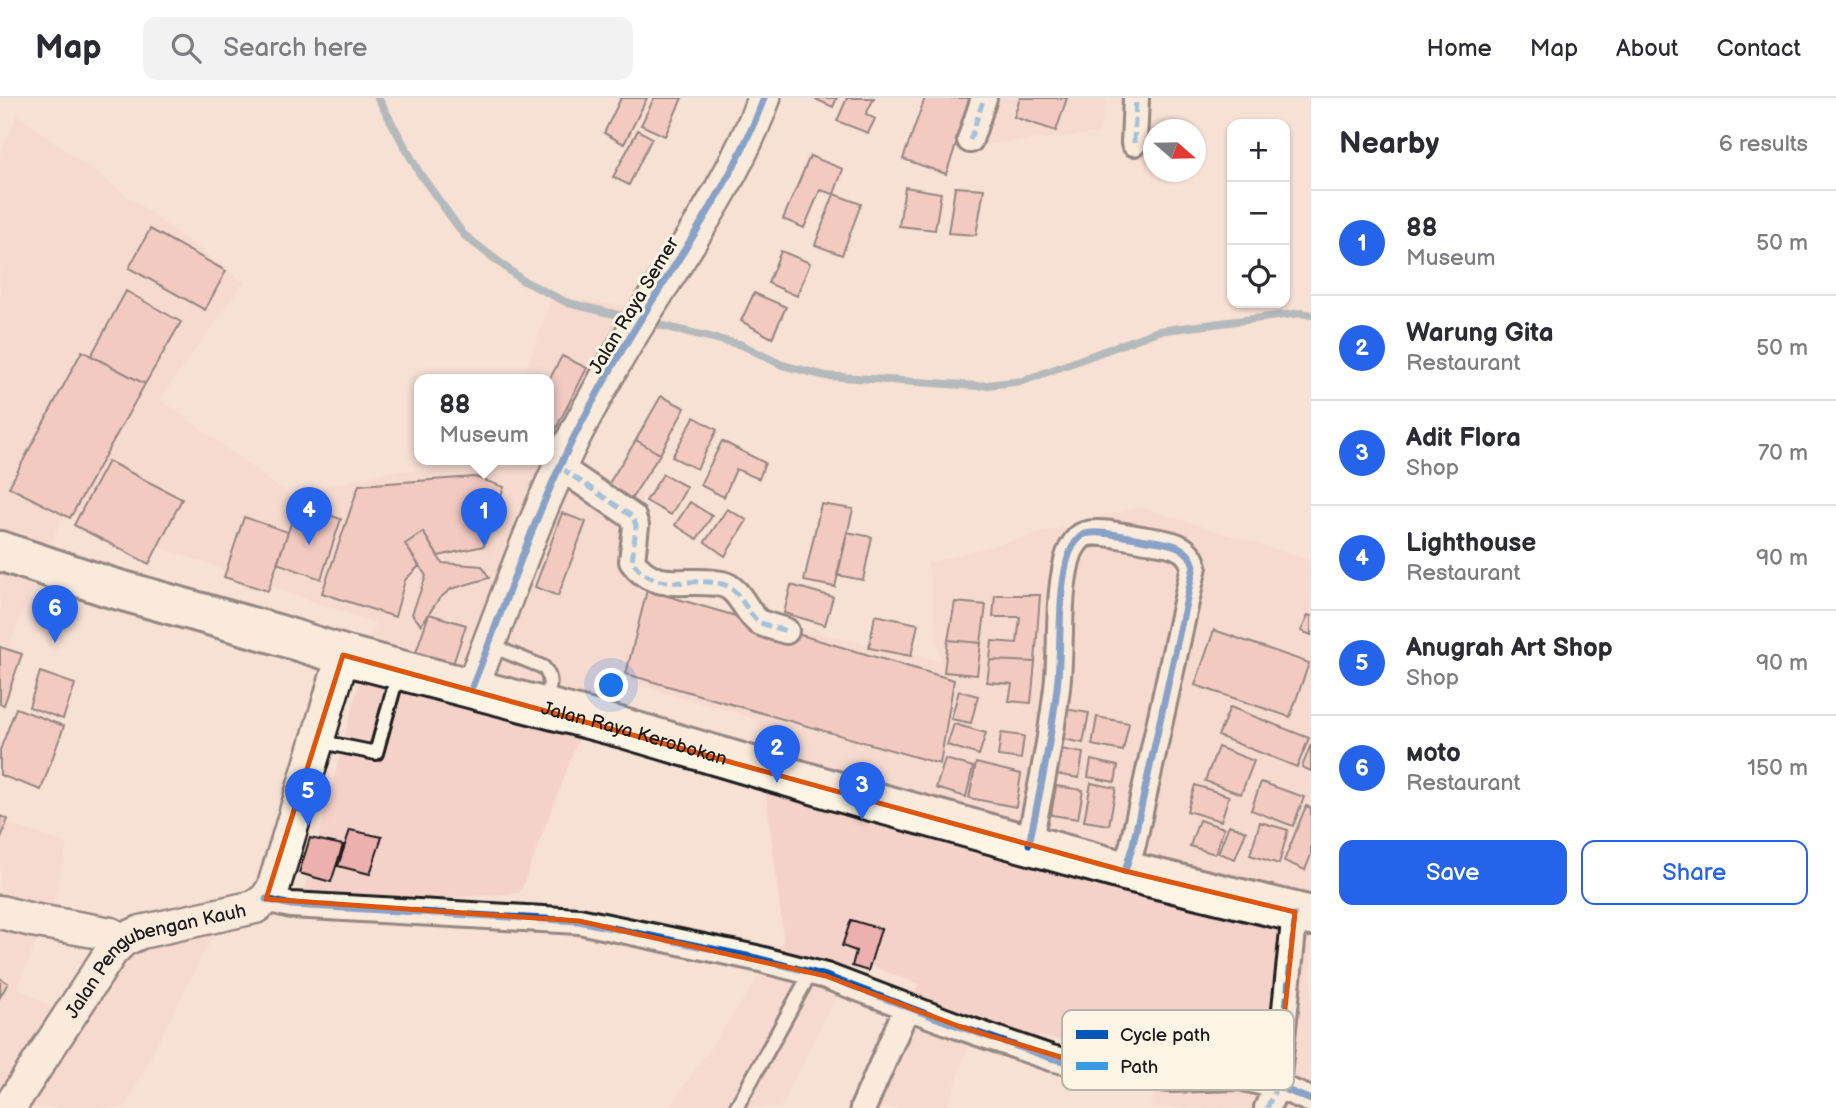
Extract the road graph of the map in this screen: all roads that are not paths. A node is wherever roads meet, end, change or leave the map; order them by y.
1 (765, 98) edge
2 (984, 98) edge
3 (1136, 98) edge
4 (970, 140) dead end
5 (1134, 143) dead end
6 (561, 468) junction
7 (0, 551) edge
8 (786, 631) dead end
9 (489, 645) junction
10 (343, 655) junction
11 (399, 669) junction
12 (472, 687) junction
13 (544, 706) junction
14 (317, 741) junction
15 (1029, 844) junction
16 (1125, 871) junction
17 (266, 900) junction
18 (0, 912) edge
19 (1303, 914) edge
20 (123, 940) junction
21 (811, 972) junction
22 (906, 1007) junction
23 (1287, 1010) edge
24 (1062, 1061) edge
25 (1272, 1097) edge
26 (1311, 1100) edge
27 (9, 1108) edge
28 (736, 1108) edge
29 (863, 1108) edge

1 - 6 street, Jalan Raya Semer
2 - 4 street
3 - 5 street
6 - 8 street
6 - 9 street, Jalan Raya Semer
7 - 10 main road, Jalan Raya Kerobokan
9 - 12 street, Jalan Raya Semer
9 - 13 lane
10 - 11 main road, Jalan Raya Kerobokan
10 - 14 street, Jalan Pengubengan Kauh
11 - 12 main road, Jalan Raya Kerobokan
11 - 14 lane
12 - 13 main road, Jalan Raya Kerobokan
13 - 15 main road, Jalan Raya Kerobokan
14 - 17 street, Jalan Pengubengan Kauh
15 - 16 main road, Jalan Raya Kerobokan
15 - 16 street
16 - 19 main road, Jalan Raya Kerobokan
17 - 20 street, Jalan Pengubengan Kauh
17 - 21 street
18 - 20 street
19 - 23 street
20 - 27 street, Jalan Pengubengan Kauh
21 - 22 street
21 - 28 lane
22 - 24 street
22 - 29 street
25 - 26 street

